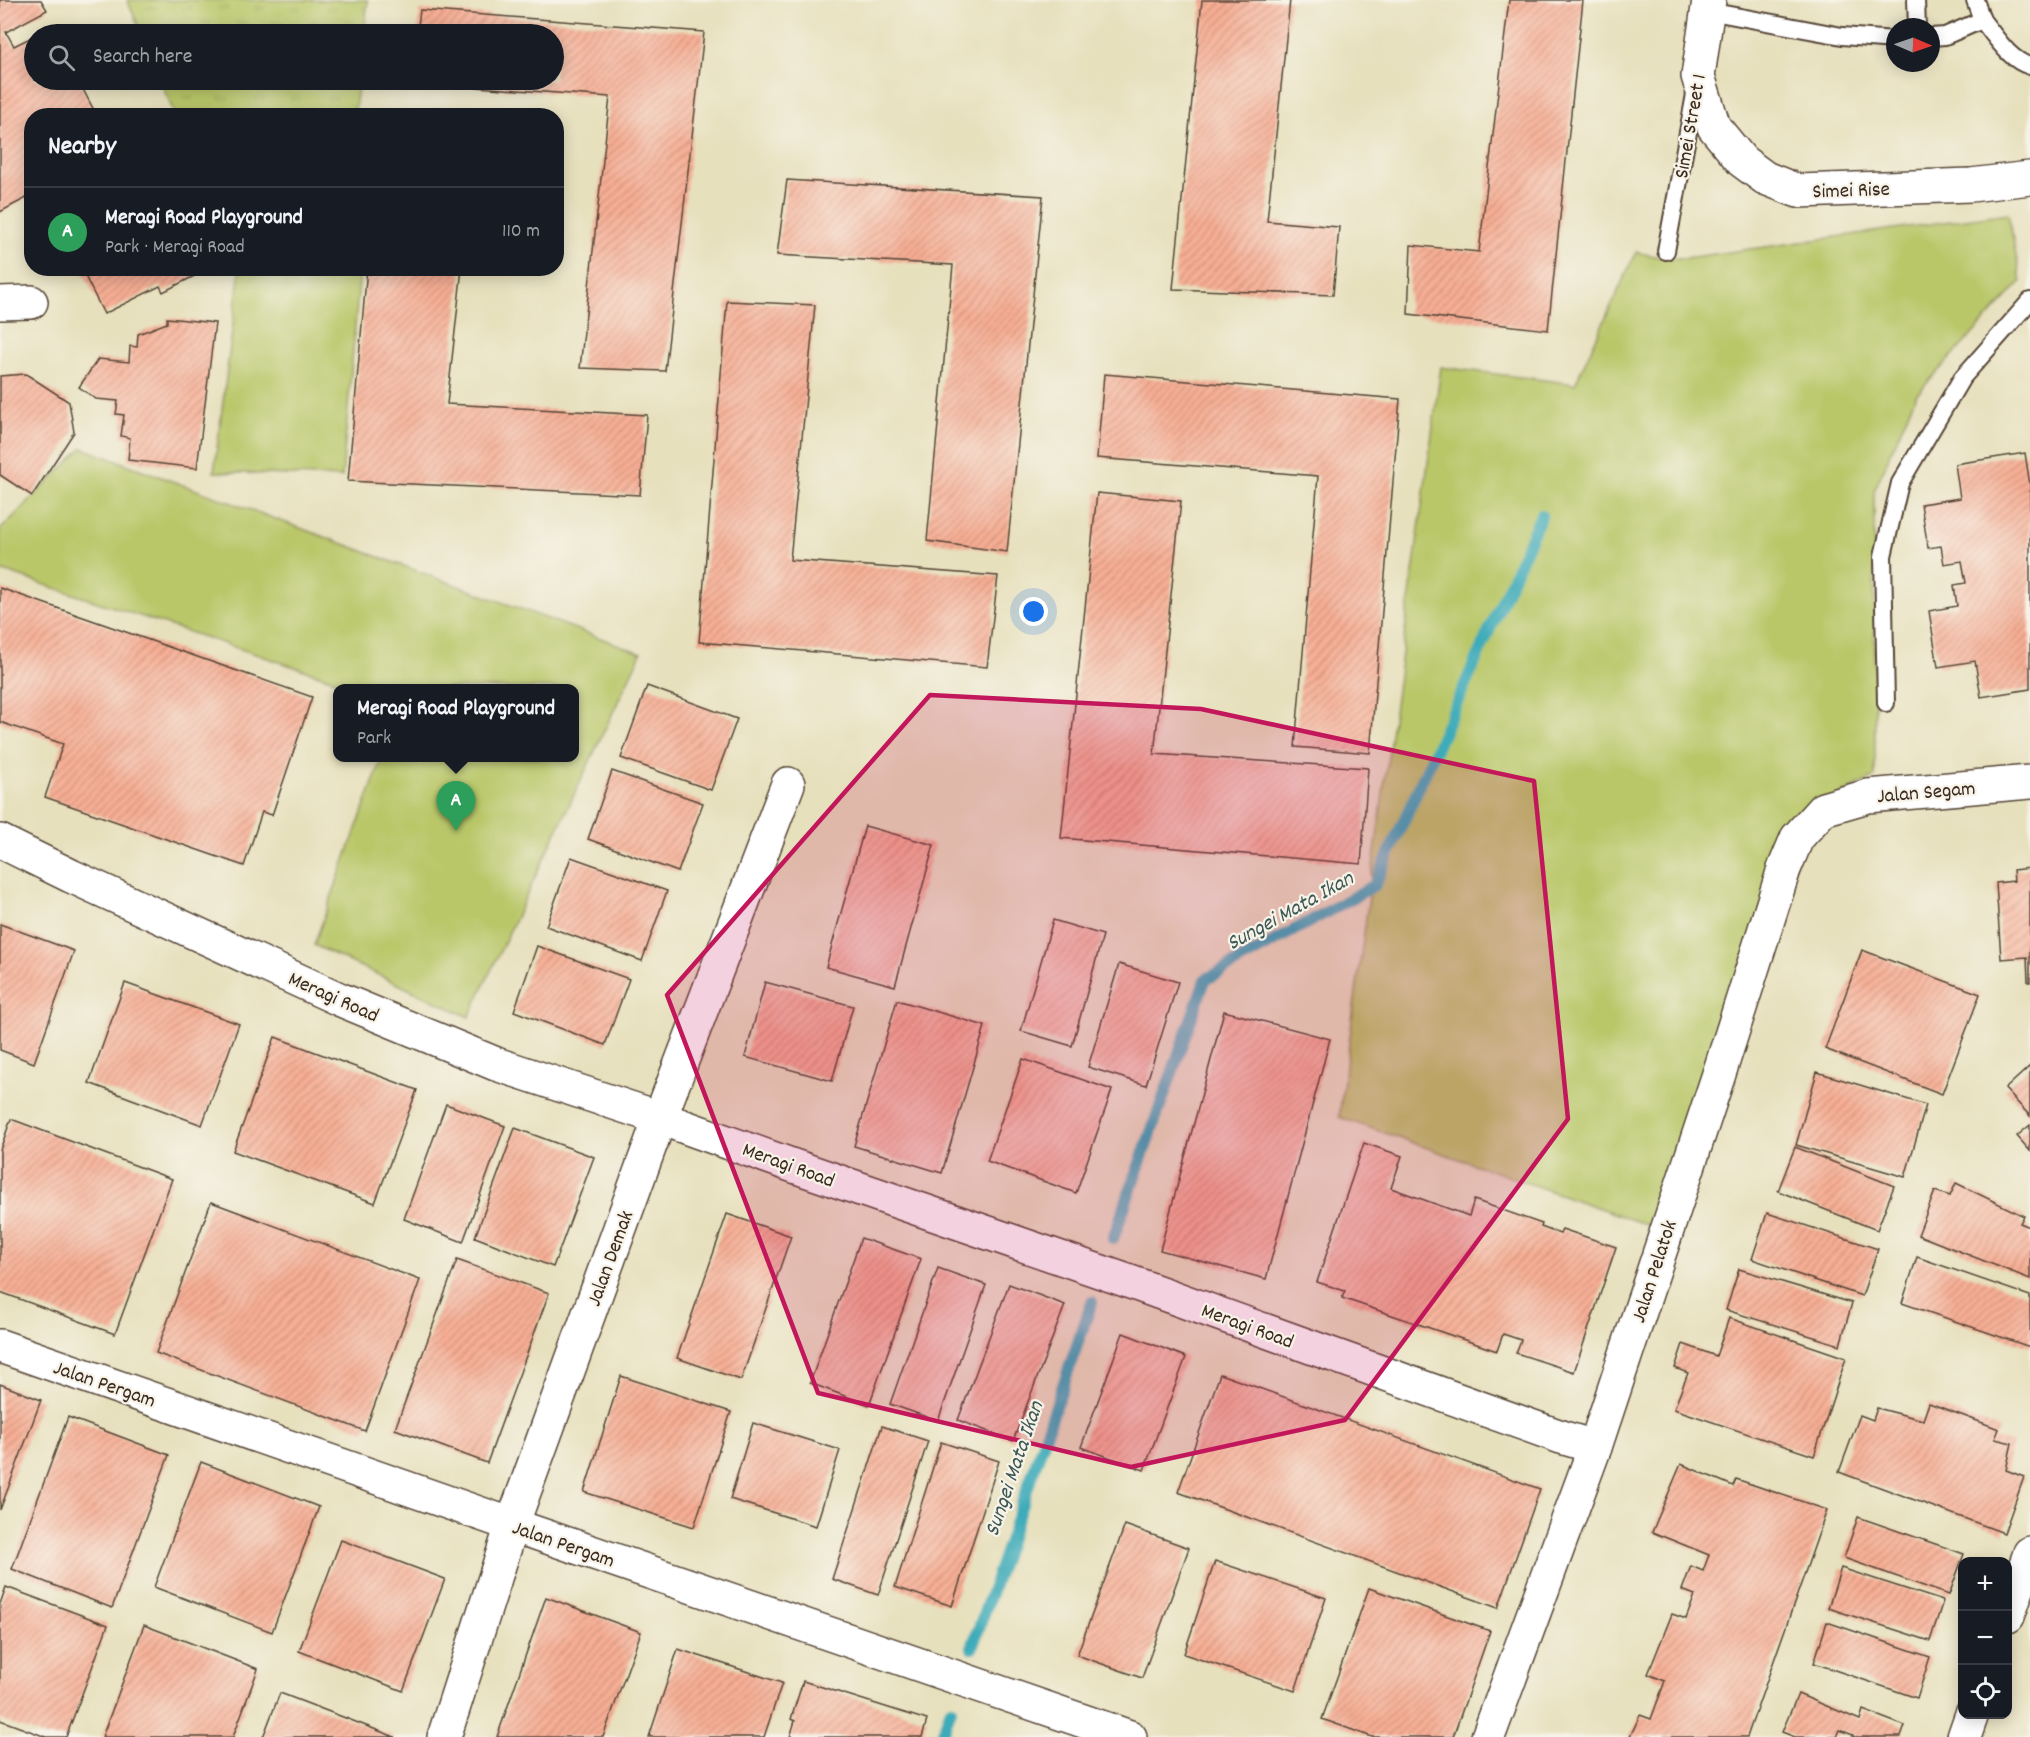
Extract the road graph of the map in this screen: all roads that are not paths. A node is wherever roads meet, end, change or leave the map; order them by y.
1 (1916, 0) edge
2 (1975, 0) edge
3 (1709, 5) edge
4 (1917, 18) edge
5 (1982, 20) junction
6 (1940, 36) edge
7 (1886, 39) edge
8 (2030, 66) edge
9 (1698, 76) junction
10 (2030, 178) edge
11 (1666, 251) dead end
12 (2030, 301) edge
13 (1886, 703) dead end
14 (2030, 782) edge
15 (788, 784) dead end
16 (1823, 809) joint
17 (0, 841) edge
18 (660, 1118) junction
19 (0, 1346) edge
20 (1595, 1447) junction
21 (512, 1525) junction
22 (2030, 1553) edge
23 (2009, 1611) edge
24 (1970, 1719) edge
25 (444, 1737) edge
26 (1130, 1737) edge
27 (1488, 1737) edge
28 (1964, 1737) edge

1 - 4 lane
2 - 5 lane
3 - 7 lane
3 - 9 street, Simei Street 1
5 - 6 lane
5 - 8 lane
9 - 10 street, Simei Rise
9 - 11 lane, Simei Street 1
12 - 13 lane
14 - 16 street, Jalan Segam
15 - 18 street, Jalan Demak
16 - 20 street, Jalan Pelatok
17 - 18 street, Meragi Road
18 - 20 street, Meragi Road
18 - 21 street, Jalan Demak
19 - 21 street, Jalan Pergam
20 - 27 street, Jalan Pelatok
21 - 25 street, Jalan Demak
21 - 26 street, Jalan Pergam
22 - 23 street
24 - 28 street

